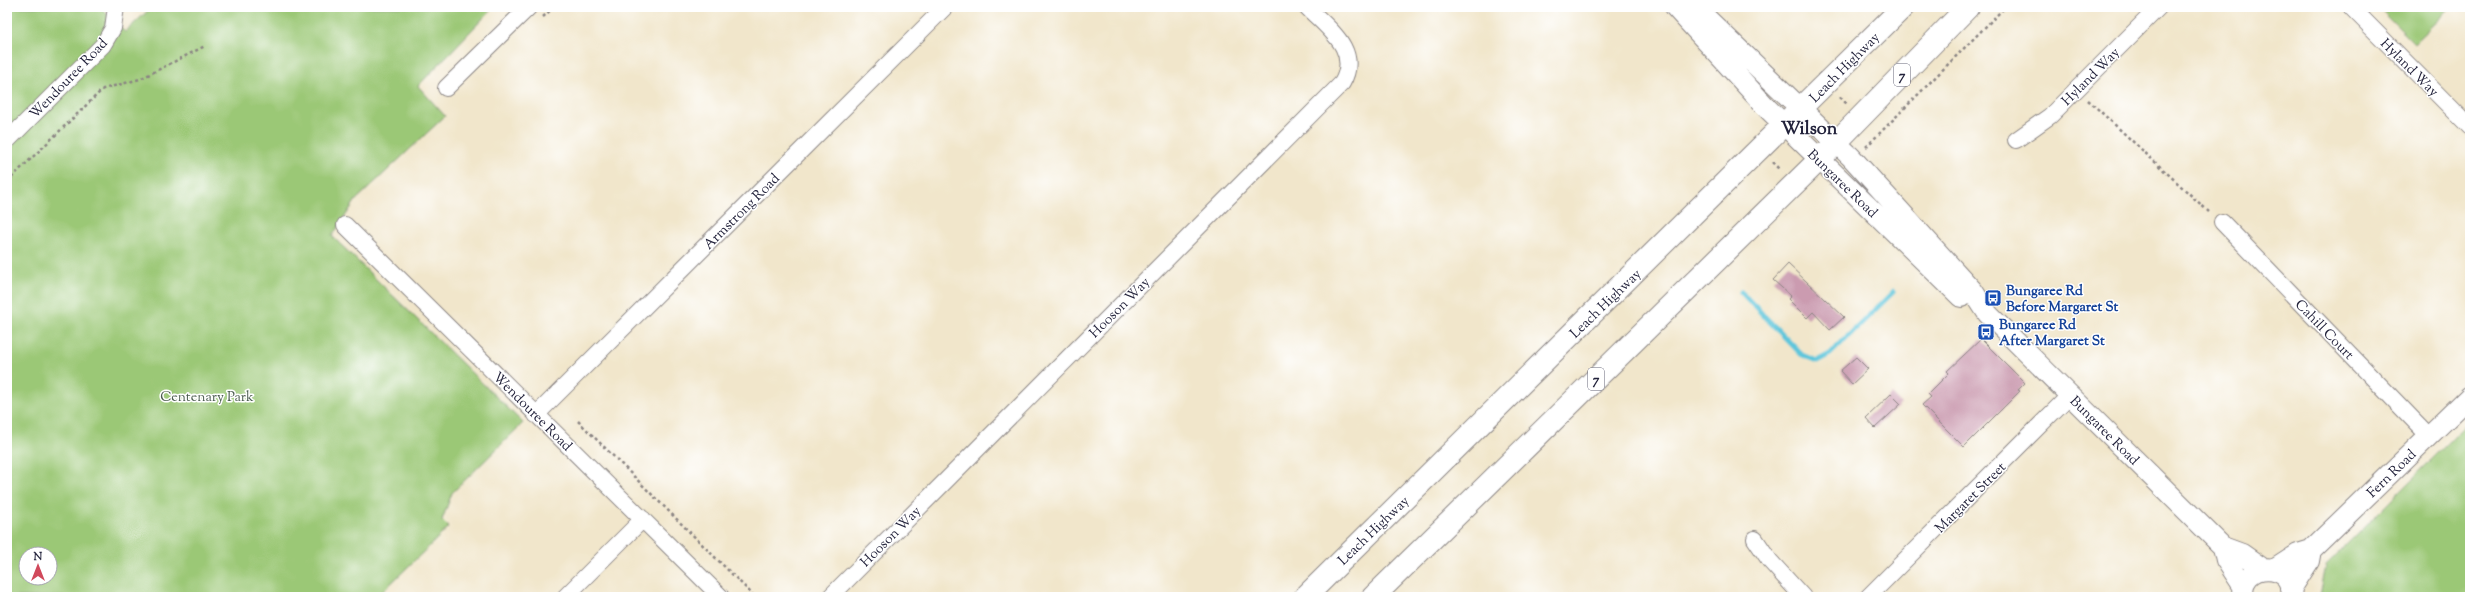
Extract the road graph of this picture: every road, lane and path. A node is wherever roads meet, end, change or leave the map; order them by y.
1 (116, 7) edge
2 (529, 7) edge
3 (945, 7) edge
4 (1307, 7) edge
5 (1675, 7) edge
6 (1695, 7) edge
7 (1903, 7) edge
8 (1968, 7) edge
9 (2005, 7) edge
10 (2159, 7) edge
11 (2351, 7) edge
12 (205, 46) dead end
13 (1827, 84) junction
14 (446, 88) dead end
15 (2077, 89) junction
16 (1802, 109) junction
17 (1861, 118) junction
18 (1785, 126) junction
19 (2470, 127) edge
20 (1878, 134) junction
21 (2016, 140) dead end
22 (7, 142) edge
23 (1836, 143) junction
24 (1864, 149) dead end
25 (1760, 150) junction
26 (1819, 160) junction
27 (7, 182) edge
28 (1795, 184) junction
29 (2222, 222) joint
30 (345, 225) dead end
31 (1988, 314) junction
32 (2070, 395) junction
33 (2470, 396) edge
34 (536, 415) junction
35 (578, 421) dead end
36 (2429, 436) junction
37 (643, 519) junction
38 (1755, 539) dead end
39 (2222, 547) junction
40 (2311, 550) junction
41 (2269, 569) junction
42 (2244, 592) edge
43 (2291, 593) edge
44 (565, 597) edge
45 (721, 597) edge
46 (755, 597) edge
47 (830, 597) edge
48 (1305, 597) edge
49 (1373, 597) edge
50 (1803, 597) edge
51 (1868, 597) edge

1 - 22 street, Wendouree Road
2 - 14 street
3 - 34 street, Armstrong Road
4 - 47 street, Hooson Way
5 - 18 street, Bungaree Road
6 - 16 street, Bungaree Road
7 - 13 highway, Leach Highway
8 - 17 highway, 7
9 - 20 path
10 - 15 street, Hyland Way
11 - 19 street, Hyland Way
12 - 27 path
13 - 16 highway, Leach Highway
13 - 17 path
15 - 21 street, Hyland Way
15 - 29 path
16 - 18 highway, Leach Highway
16 - 23 street, Bungaree Road
17 - 20 path
17 - 23 highway, 7
18 - 25 highway, Leach Highway
18 - 26 street, Bungaree Road
20 - 24 path
23 - 26 highway, 7
23 - 31 street, Bungaree Road
25 - 28 path
25 - 48 highway, Leach Highway
26 - 28 highway, 7
26 - 31 street, Bungaree Road
28 - 49 highway, 7
29 - 36 street, Cahill Court
30 - 34 street, Wendouree Road
31 - 32 street, Bungaree Road
32 - 39 street, Bungaree Road
32 - 51 street, Margaret Street
33 - 36 street, Fern Road
34 - 37 street, Wendouree Road
35 - 46 path
36 - 40 street, Fern Road
37 - 44 street
37 - 45 street, Wendouree Road
38 - 50 street
39 - 41 street, Bungaree Road
39 - 42 street, Bungaree Road
40 - 41 street, Fern Road
40 - 43 street, Fern Road
41 - 42 street, Fern Road
41 - 43 street, Bungaree Road

